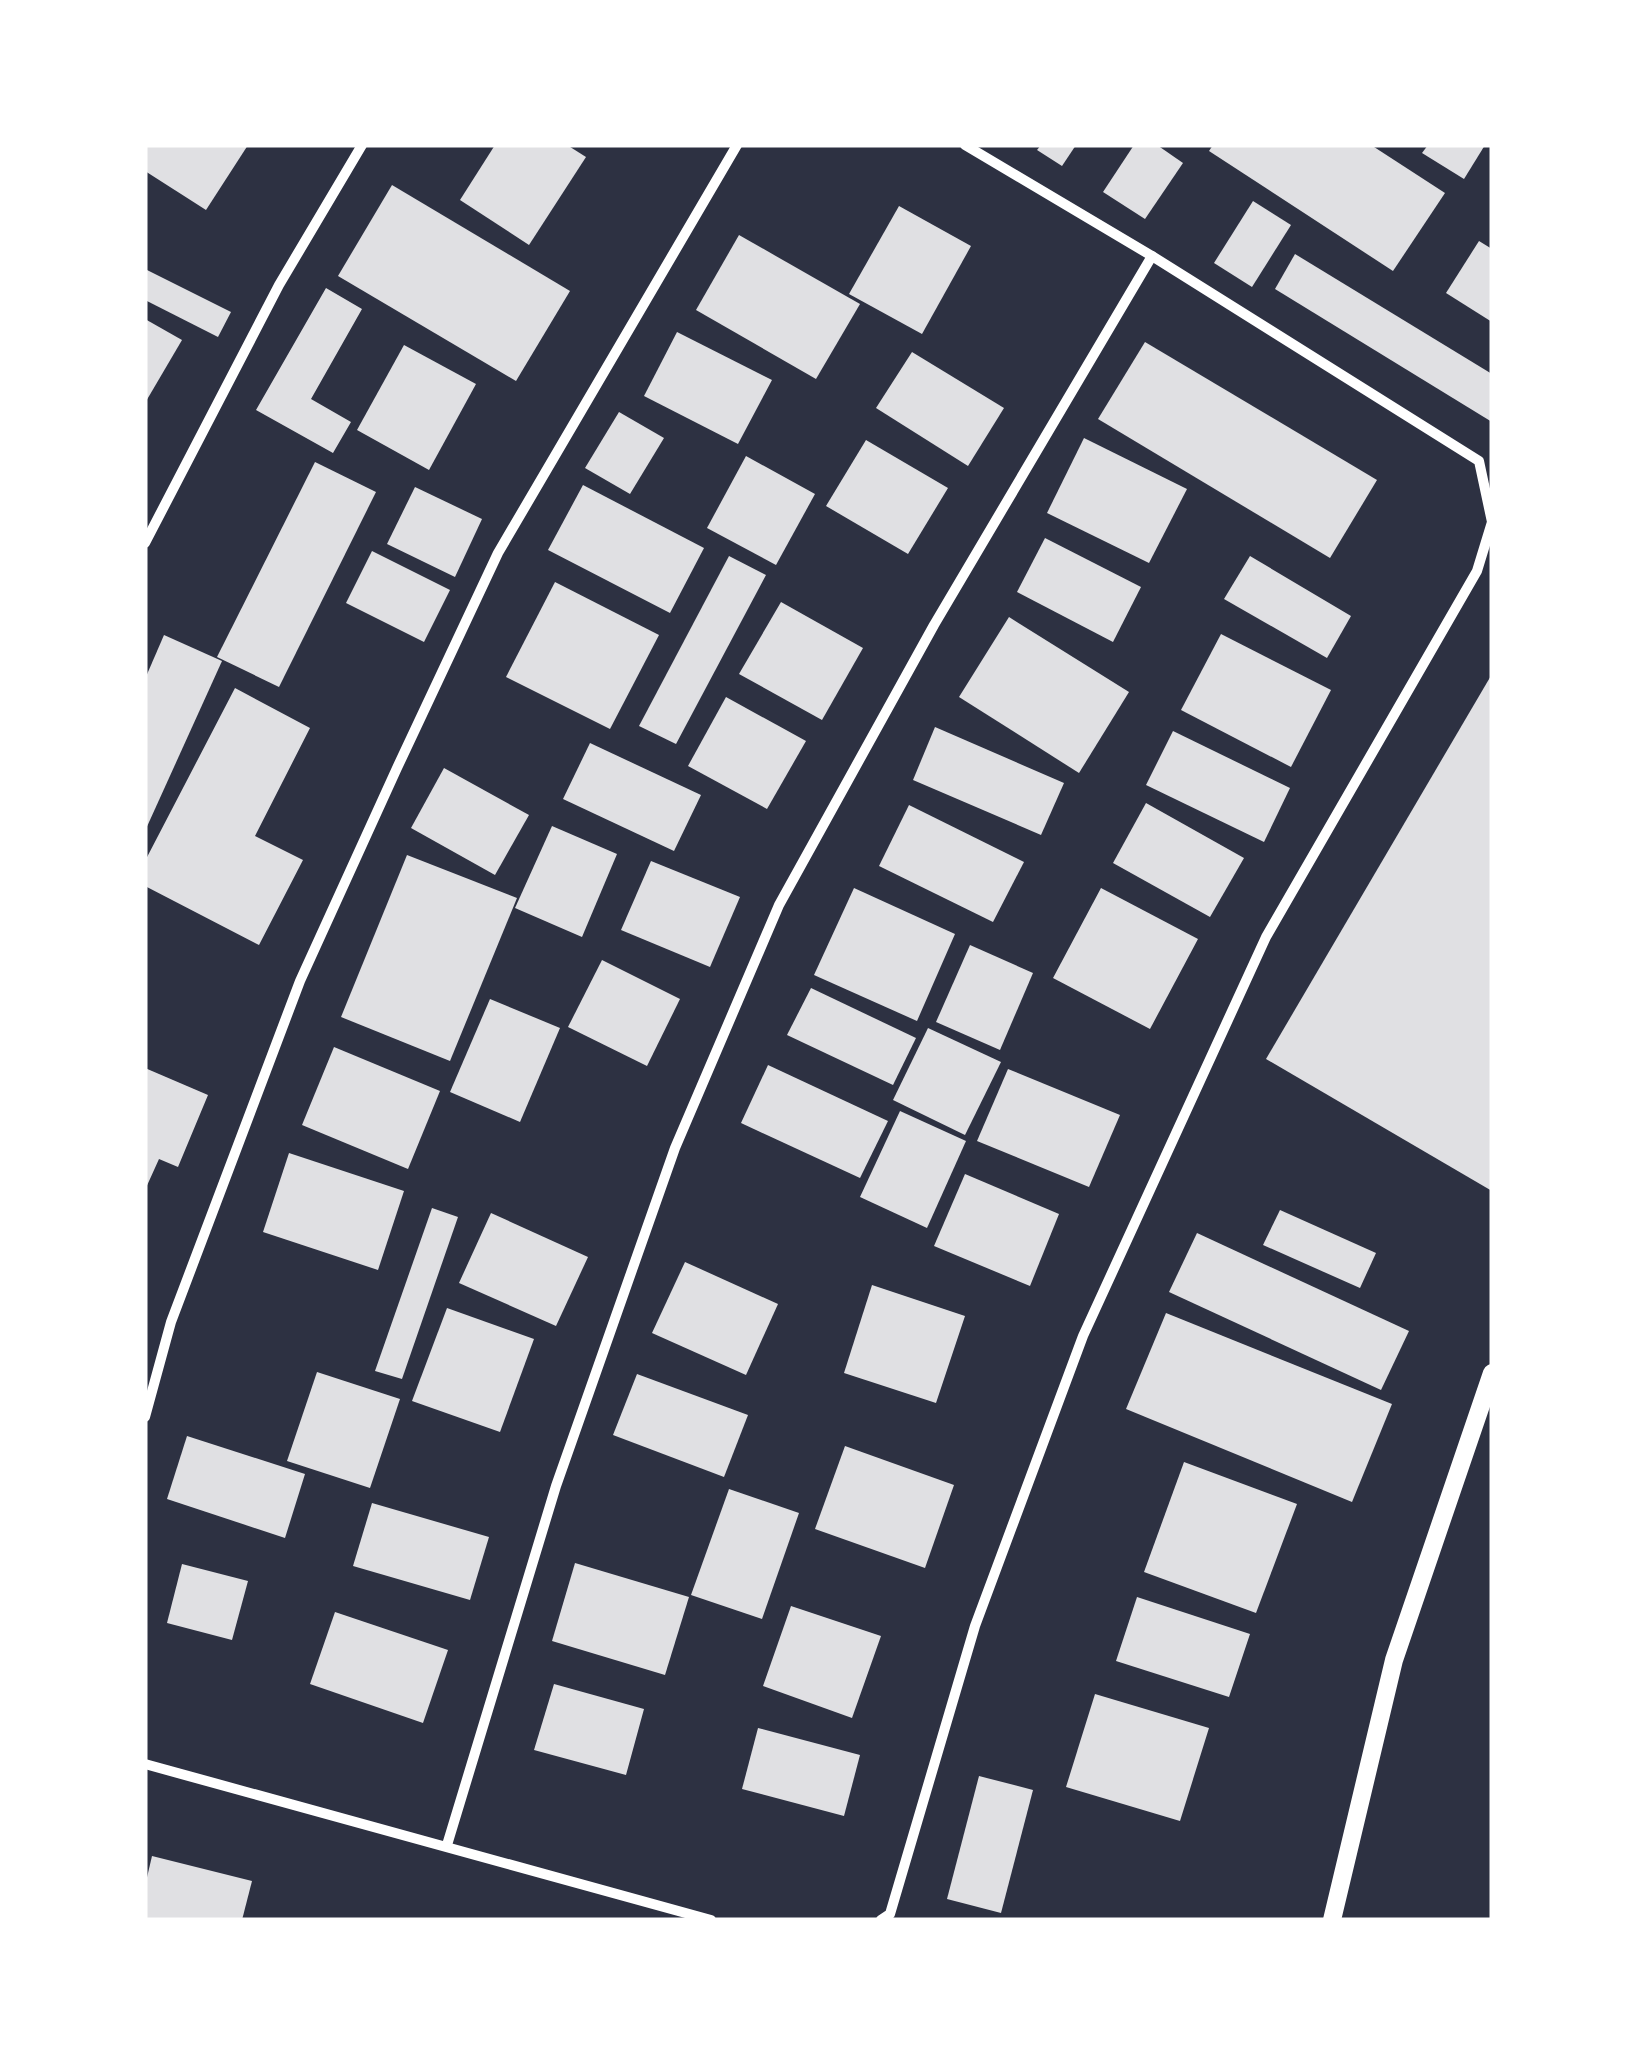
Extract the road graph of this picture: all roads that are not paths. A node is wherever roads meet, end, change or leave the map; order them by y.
1 (362, 145) edge
2 (737, 145) edge
3 (965, 145) edge
4 (1152, 256) junction
5 (145, 543) edge
6 (1492, 1372) edge
7 (145, 1417) edge
8 (145, 1764) edge
9 (448, 1845) junction
10 (712, 1920) edge
11 (881, 1920) edge
12 (1332, 1920) edge

1 - 5 street
2 - 7 street
3 - 4 street
4 - 9 street
4 - 11 street
6 - 12 street
8 - 9 street
9 - 10 street

